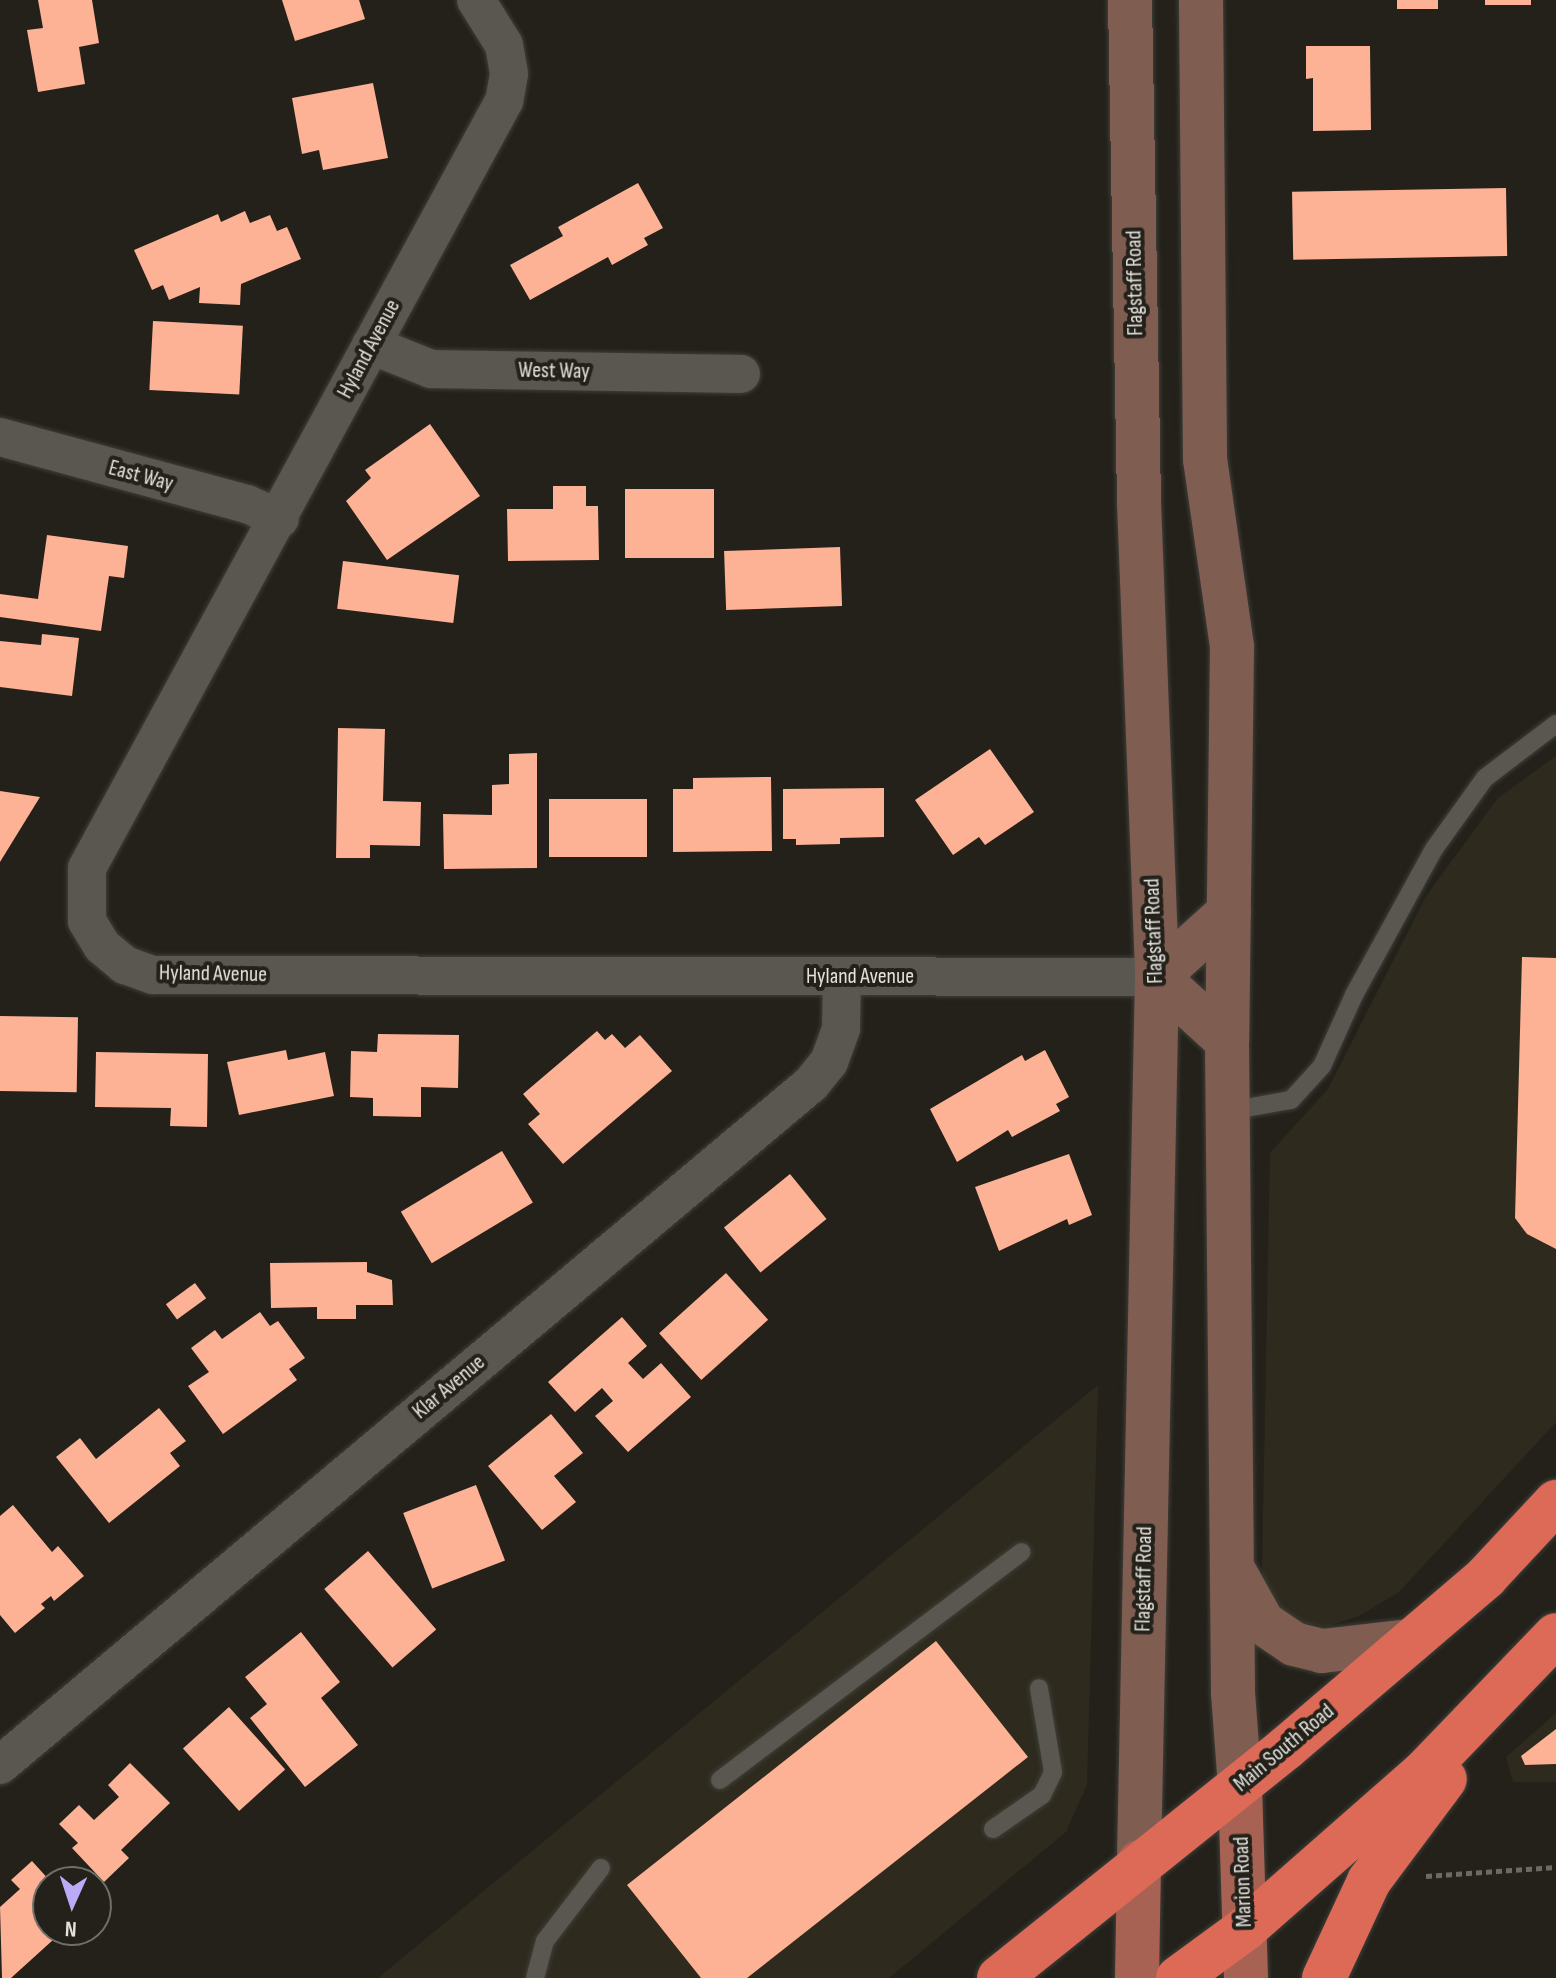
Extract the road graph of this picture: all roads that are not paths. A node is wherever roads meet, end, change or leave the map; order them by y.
1 (476, 0) edge
2 (1130, 0) edge
3 (1201, 0) edge
4 (371, 345) junction
5 (741, 374) dead end
6 (0, 437) edge
7 (280, 519) junction
8 (1556, 724) edge
9 (1229, 912) junction
10 (842, 977) junction
11 (1157, 977) junction
12 (1227, 1041) junction
13 (1229, 1111) junction
14 (1556, 1502) edge
15 (1022, 1552) dead end
16 (1232, 1569) junction
17 (1556, 1635) edge
18 (1411, 1641) junction
19 (1039, 1688) dead end
20 (1462, 1732) junction
21 (0, 1765) edge
22 (720, 1780) dead end
23 (1240, 1787) junction
24 (993, 1829) dead end
25 (1139, 1862) junction
26 (601, 1868) dead end
27 (1245, 1929) junction
28 (535, 1978) edge
29 (999, 1978) edge
30 (1137, 1978) edge
31 (1178, 1978) edge
32 (1246, 1978) edge
33 (1324, 1978) edge

1 - 4 street, Hyland Avenue
2 - 11 main road, Flagstaff Road
3 - 9 main road
4 - 5 street, West Way
4 - 7 street, Hyland Avenue
6 - 7 street, East Way
7 - 10 street, Hyland Avenue
8 - 13 lane
9 - 11 main road
9 - 12 main road
10 - 11 street, Hyland Avenue
10 - 21 street, Klar Avenue
11 - 12 main road
11 - 25 main road, Flagstaff Road
12 - 13 main road
13 - 16 main road
14 - 18 highway, Main South Road
15 - 22 lane
16 - 18 main road
16 - 23 main road
17 - 20 highway
18 - 23 highway, Main South Road
19 - 24 lane
20 - 27 highway
20 - 33 highway
23 - 25 highway, Main South Road
23 - 27 main road, Marion Road
25 - 29 highway, Main South Road
25 - 30 main road
26 - 28 lane
27 - 31 highway
27 - 32 main road, Marion Road

